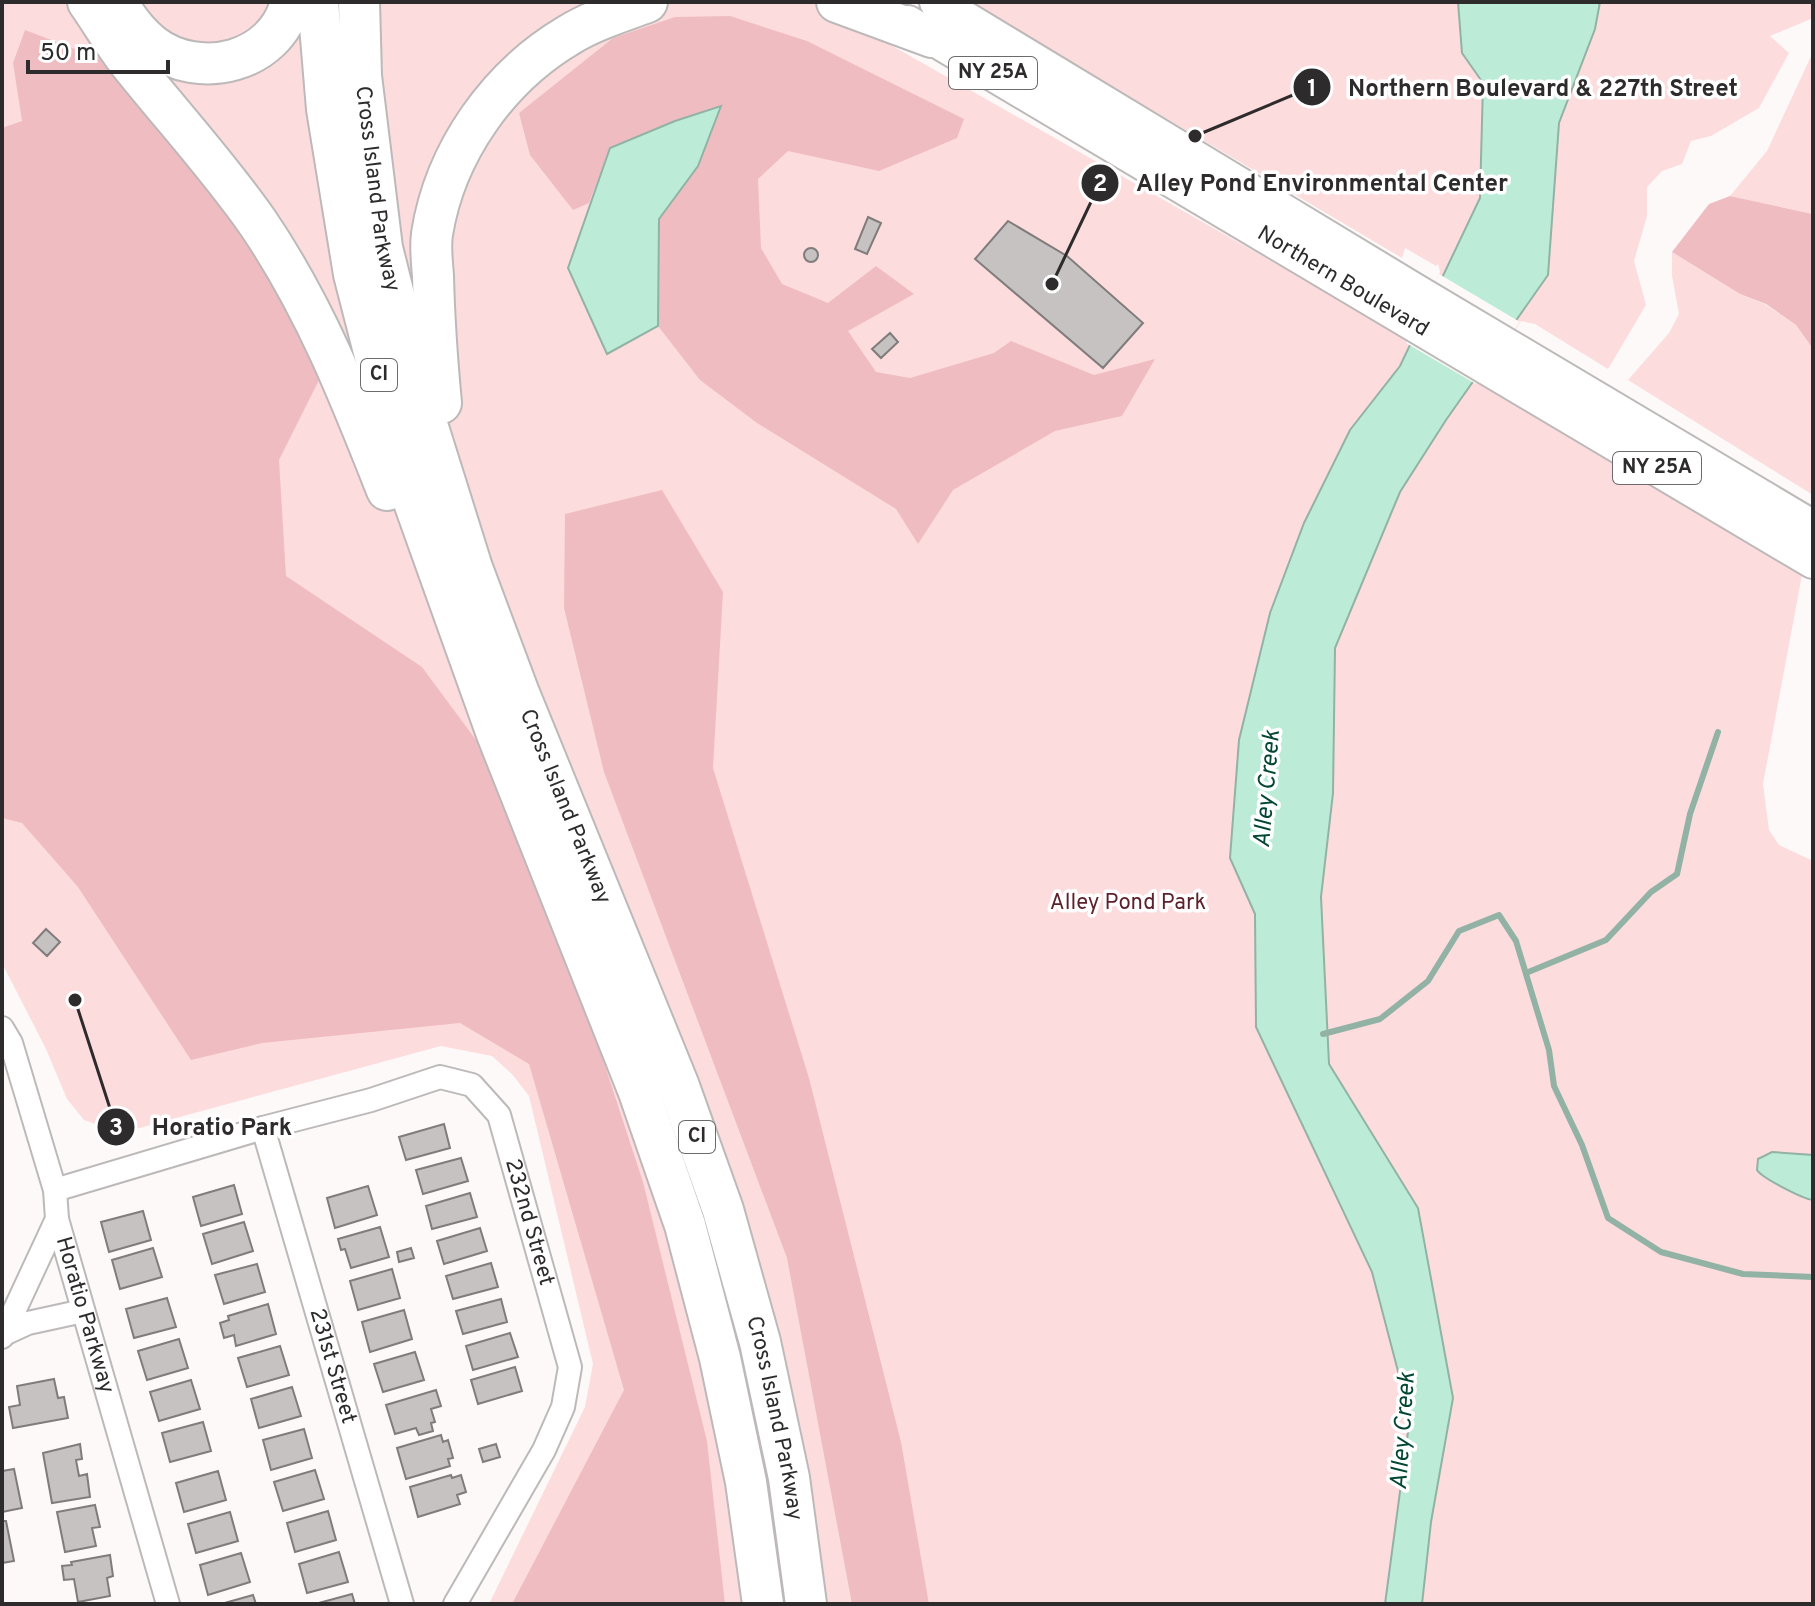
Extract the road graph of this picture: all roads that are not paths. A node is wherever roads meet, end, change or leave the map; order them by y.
1 (88, 2) edge
2 (117, 2) edge
3 (291, 2) edge
4 (318, 2) edge
5 (359, 2) edge
6 (647, 2) edge
7 (837, 2) edge
8 (874, 2) edge
9 (935, 20) edge
10 (1508, 363) junction
11 (1813, 528) edge
12 (1813, 561) edge
13 (472, 568) junction
14 (497, 734) junction
15 (2, 1028) edge
16 (263, 1128) junction
17 (55, 1190) junction
18 (57, 1219) junction
19 (83, 1311) junction
20 (3, 1336) edge
21 (168, 1604) edge
22 (402, 1604) edge
23 (455, 1604) edge
24 (763, 1604) edge
25 (806, 1604) edge

1 - 14 highway
2 - 3 highway
4 - 14 highway, Cross Island Parkway / CI
5 - 13 highway, Cross Island Parkway / CI
6 - 13 highway
7 - 9 highway
8 - 9 main road, Northern Boulevard / NY 25A
9 - 10 main road, Northern Boulevard / NY 25A
10 - 11 main road, Northern Boulevard / NY 25A
10 - 12 main road, Northern Boulevard / NY 25A
13 - 25 highway, Cross Island Parkway / CI
14 - 24 highway, Cross Island Parkway / CI
15 - 17 street, Horatio Parkway
16 - 17 street
16 - 22 street, 231st Street
16 - 23 street, 232nd Street
17 - 18 street, Horatio Parkway
18 - 19 street, Horatio Parkway
18 - 20 street
19 - 20 street
19 - 21 street, Horatio Parkway

